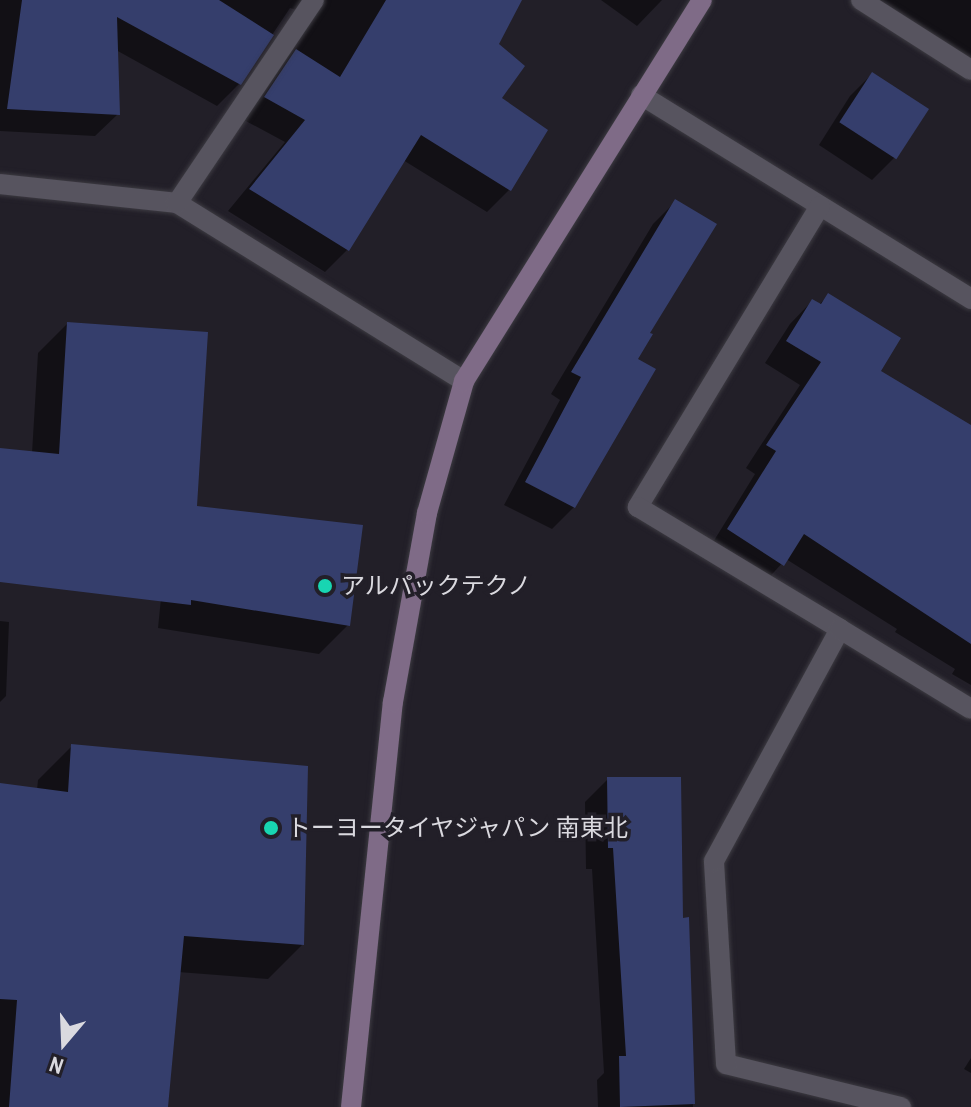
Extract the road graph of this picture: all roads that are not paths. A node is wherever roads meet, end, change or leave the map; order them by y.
1 (314, 0) edge
2 (702, 0) edge
3 (861, 0) edge
4 (971, 70) edge
5 (641, 95) junction
6 (0, 184) edge
7 (177, 203) junction
8 (820, 206) junction
9 (971, 299) edge
10 (464, 381) junction
11 (840, 629) junction
12 (971, 709) edge
13 (351, 1107) edge
14 (901, 1107) edge

1 - 7 street
2 - 5 street
3 - 4 street
5 - 8 street
5 - 10 street
6 - 7 street
7 - 10 street
8 - 9 street
8 - 11 street
10 - 13 street
11 - 12 street
11 - 14 street

